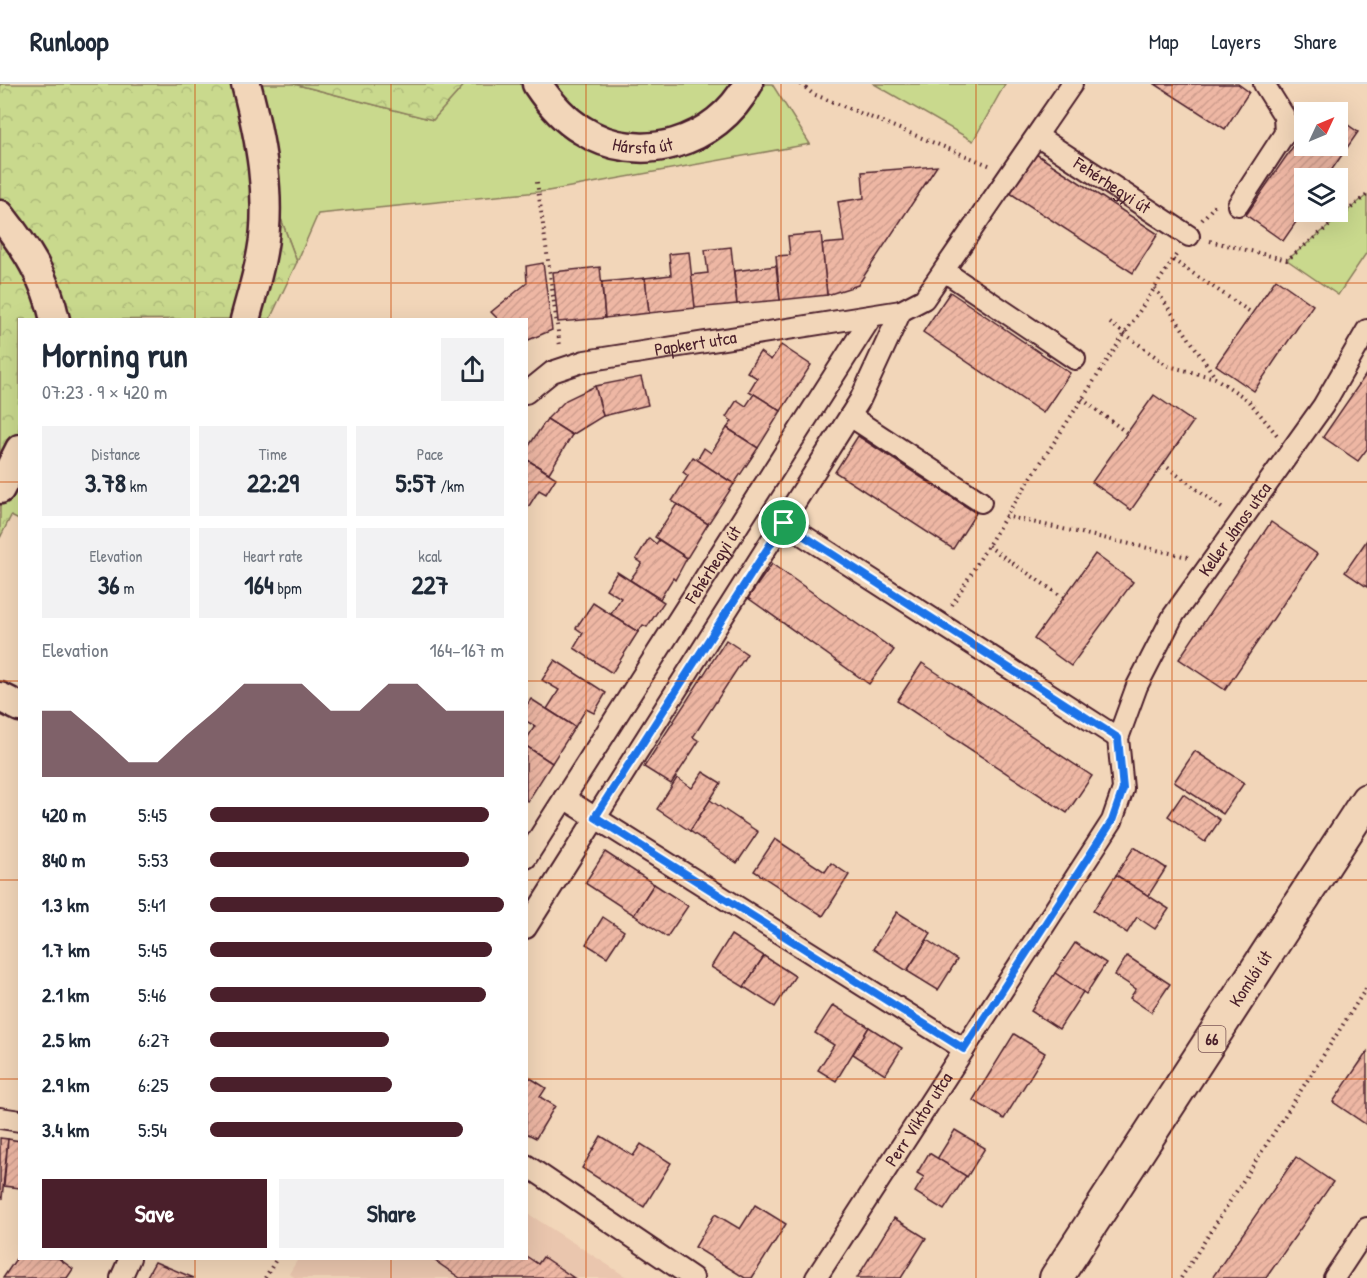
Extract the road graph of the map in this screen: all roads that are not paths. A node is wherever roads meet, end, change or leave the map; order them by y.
1 (246, 84) edge
2 (537, 84) edge
3 (748, 84) edge
4 (1072, 84) edge
5 (1264, 84) edge
6 (1037, 136) junction
7 (1238, 205) road end
8 (0, 215) edge
9 (1189, 236) road end
10 (944, 271) junction
11 (901, 311) junction
12 (872, 316) junction
13 (55, 318) edge
14 (246, 318) edge
15 (1367, 330) edge
16 (1076, 360) dead end
17 (528, 391) edge
18 (850, 416) junction
19 (18, 453) edge
20 (0, 489) edge
21 (981, 502) dead end
22 (784, 523) junction
23 (0, 697) edge
24 (18, 705) edge
25 (1118, 738) junction
26 (564, 798) junction
27 (1367, 800) edge
28 (595, 817) junction
29 (528, 855) edge
30 (528, 925) edge
31 (964, 1049) junction
32 (0, 1118) edge
33 (18, 1121) edge
34 (528, 1166) edge
35 (1367, 1228) edge
36 (129, 1260) edge
37 (122, 1278) edge
38 (693, 1278) edge
39 (816, 1278) edge
40 (1056, 1278) edge
41 (1334, 1278) edge

1 - 14 street
2 - 3 street, Hársfa út
4 - 6 street
5 - 7 street
6 - 9 street, Fehérhegyi út
6 - 10 street
8 - 13 street
10 - 11 street
10 - 16 street
11 - 12 street
11 - 18 street
12 - 17 street, Papkert utca
12 - 26 street, Fehérhegyi út
15 - 25 street, Keller János utca
18 - 21 street
18 - 22 street
19 - 20 street
22 - 25 street
22 - 28 street
23 - 24 street
25 - 31 street, Perr Viktor utca
26 - 28 street
26 - 29 street, Fehérhegyi út
27 - 40 main road, Komlói út / 66
28 - 30 street
28 - 31 street
31 - 39 street, Perr Viktor utca
32 - 33 street
34 - 38 street
35 - 41 street
36 - 37 street

